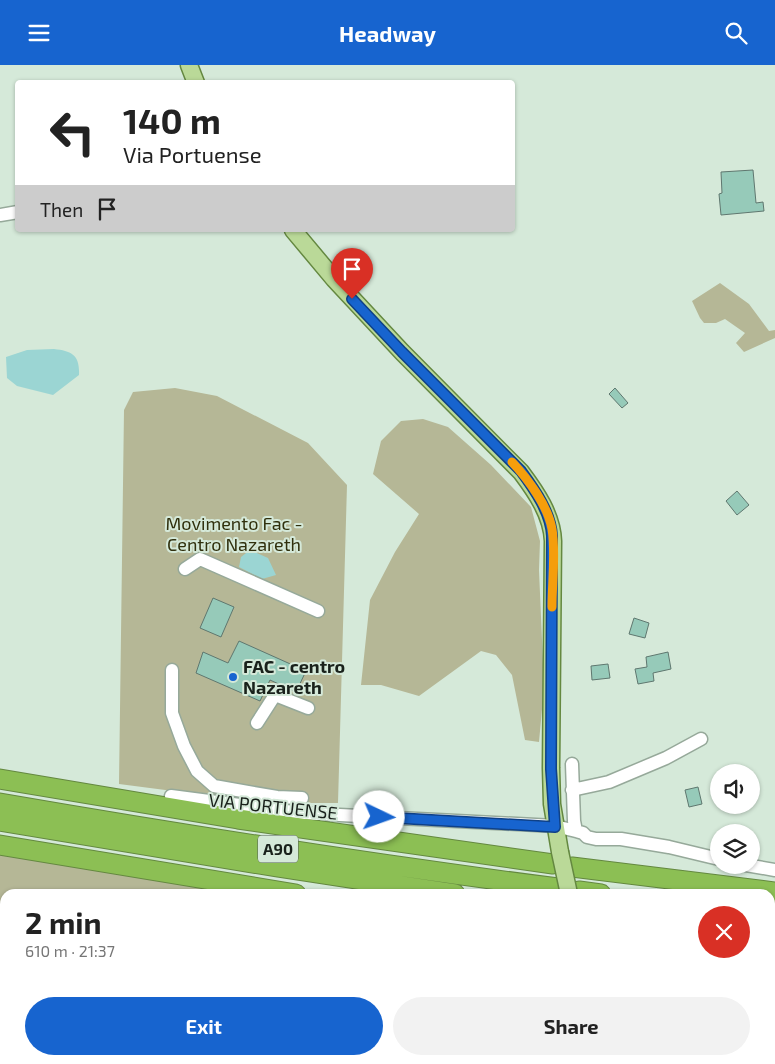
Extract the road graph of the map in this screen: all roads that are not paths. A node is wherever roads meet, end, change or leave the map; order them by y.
1 (189, 65) edge
2 (195, 80) edge
3 (15, 212) edge
4 (0, 215) edge
5 (295, 232) edge
6 (185, 569) dead end
7 (318, 611) dead end
8 (172, 670) dead end
9 (308, 708) dead end
10 (257, 723) dead end
11 (701, 739) dead end
12 (572, 764) dead end
13 (0, 779) edge
14 (572, 790) junction
15 (171, 796) dead end
16 (302, 798) dead end
17 (0, 803) edge
18 (0, 821) edge
19 (555, 827) junction
20 (576, 831) junction
21 (0, 845) edge
22 (710, 857) edge
23 (556, 858) junction
24 (572, 867) dead end
25 (760, 867) edge
26 (775, 870) edge
27 (266, 889) edge
28 (422, 889) edge
29 (555, 889) edge
30 (568, 889) edge
31 (751, 889) edge

1 - 2 main road
3 - 4 street
5 - 19 main road
6 - 7 street
8 - 16 street
9 - 10 street
11 - 14 street
12 - 14 street
13 - 23 highway
14 - 20 street
15 - 19 street, VIA PORTUENSE
17 - 29 highway, A90
18 - 28 highway, A90
19 - 20 street, VIA PORTUENSE
19 - 23 main road
20 - 22 street, VIA PORTUENSE
21 - 27 highway
23 - 30 main road, bridge
24 - 31 highway
25 - 26 street

